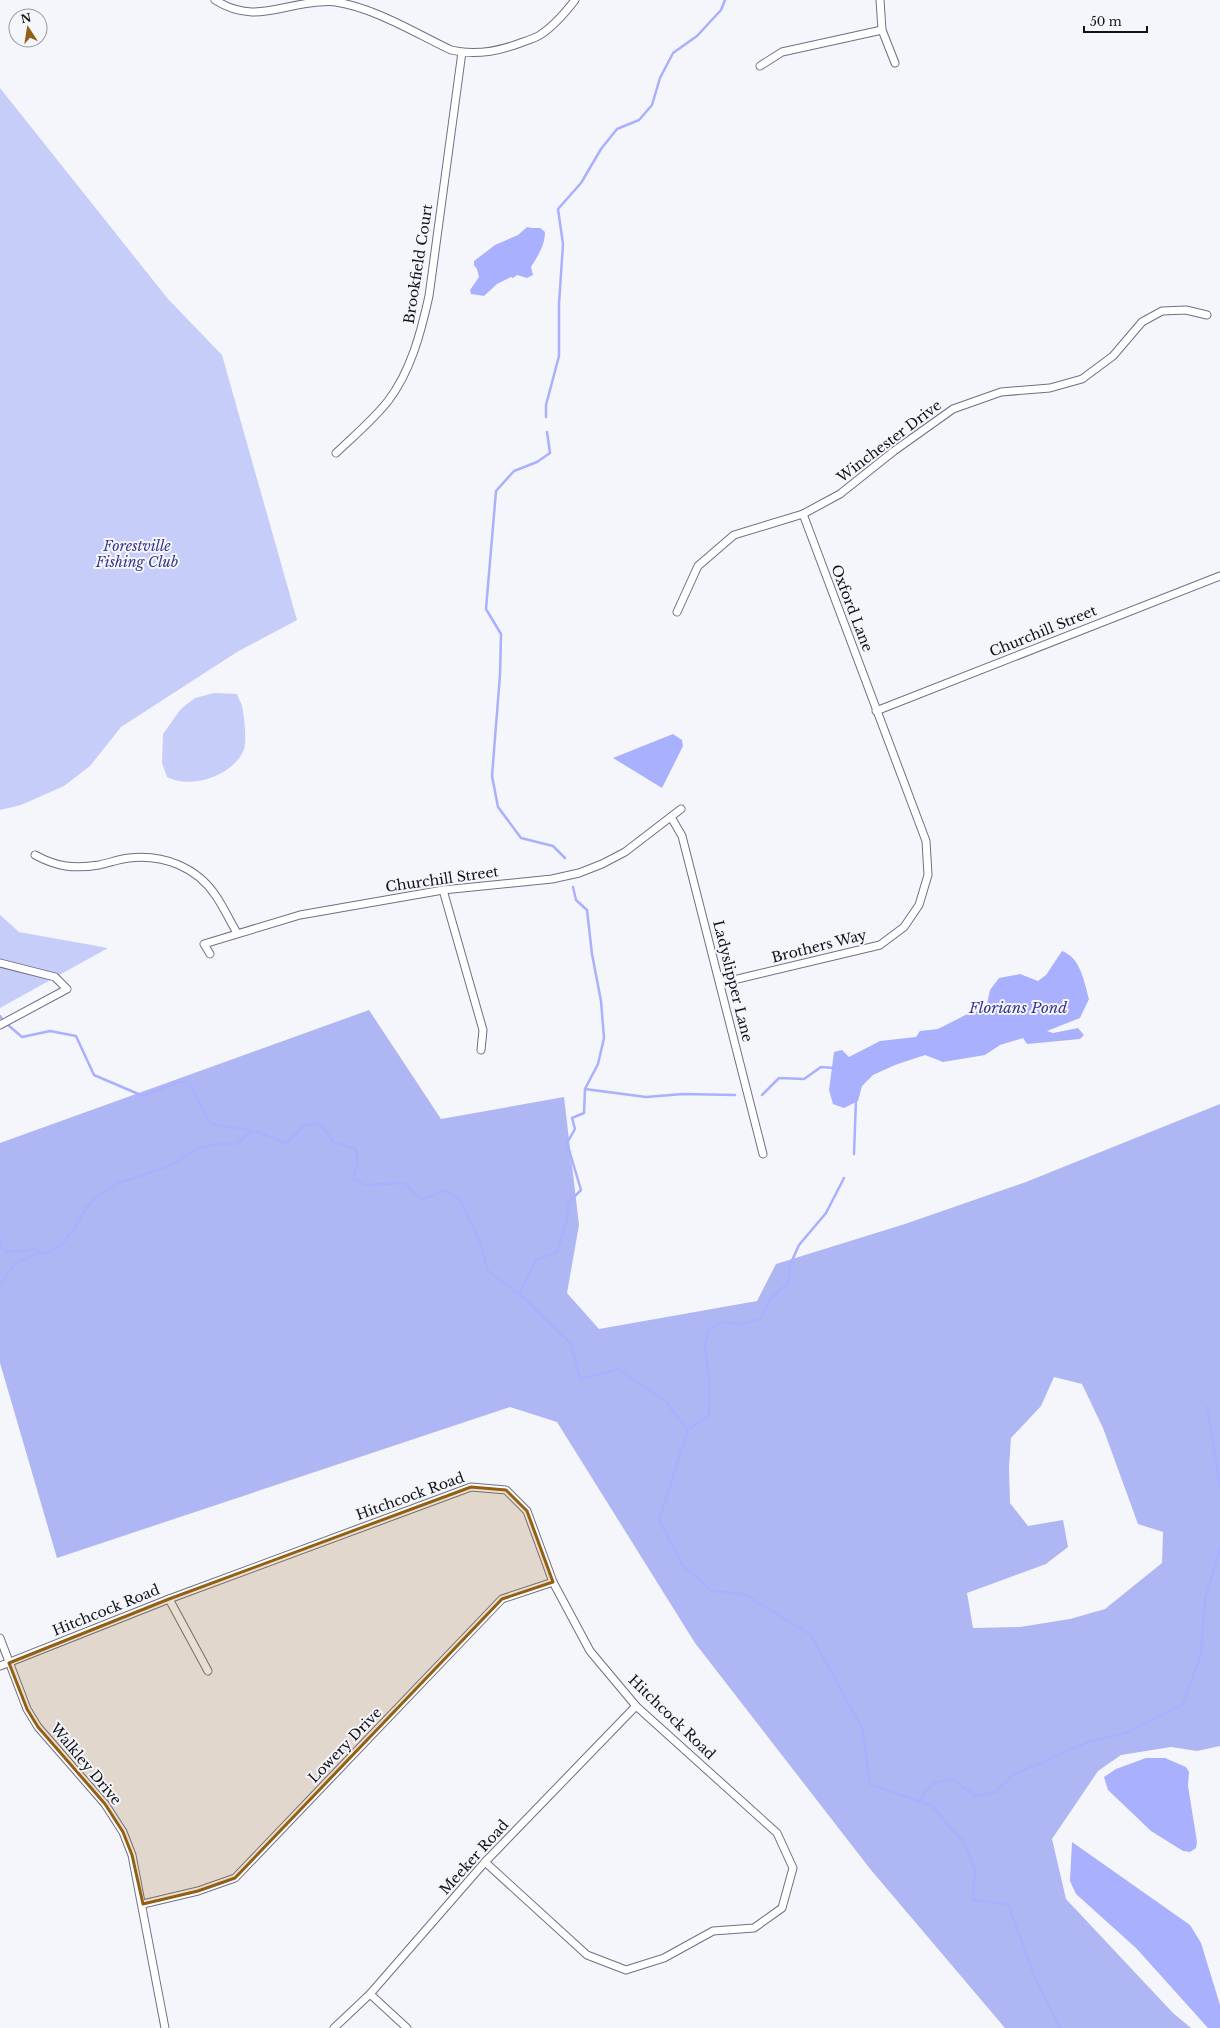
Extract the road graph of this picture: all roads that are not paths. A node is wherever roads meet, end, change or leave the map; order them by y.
1 (215, 0) edge
2 (575, 0) edge
3 (880, 0) edge
4 (882, 30) junction
5 (462, 52) junction
6 (895, 63) dead end
7 (760, 66) dead end
8 (1207, 315) dead end
9 (336, 453) dead end
10 (802, 514) junction
11 (1220, 576) edge
12 (677, 612) dead end
13 (876, 711) junction
14 (681, 809) dead end
15 (671, 817) junction
16 (35, 855) dead end
17 (443, 890) junction
18 (237, 933) junction
19 (210, 954) dead end
20 (0, 963) edge
21 (721, 983) junction
22 (0, 1025) edge
23 (481, 1050) dead end
24 (763, 1154) dead end
25 (553, 1582) junction
26 (169, 1599) junction
27 (0, 1638) edge
28 (9, 1663) junction
29 (0, 1666) edge
30 (208, 1671) dead end
31 (636, 1706) junction
32 (485, 1862) junction
33 (142, 1904) junction
34 (370, 1994) junction
35 (165, 2028) edge
36 (334, 2028) edge
37 (407, 2028) edge

1 - 5 street
2 - 5 street
3 - 4 street
4 - 6 street
4 - 7 street
5 - 9 street, Brookfield Court
8 - 10 street, Winchester Drive
10 - 12 street, Winchester Drive
10 - 13 street, Oxford Lane
11 - 13 street, Churchill Street
13 - 21 street, Brothers Way
14 - 15 street, Churchill Street
15 - 17 street, Churchill Street
15 - 21 street, Ladyslipper Lane
16 - 18 street
17 - 18 street, Churchill Street
17 - 23 street
18 - 19 street, Churchill Street
20 - 22 street
21 - 24 street, Ladyslipper Lane
25 - 26 street, Hitchcock Road
25 - 31 street, Hitchcock Road
25 - 33 street, Lowery Drive
26 - 28 street, Hitchcock Road
26 - 30 street
27 - 28 street, Walkley Drive
28 - 29 street, Hitchcock Road
28 - 33 street, Walkley Drive
31 - 32 street, Meeker Road
31 - 32 street, Hitchcock Road
32 - 34 street, Meeker Road
33 - 35 street, Walkley Drive
34 - 36 street, Meeker Road
34 - 37 street

